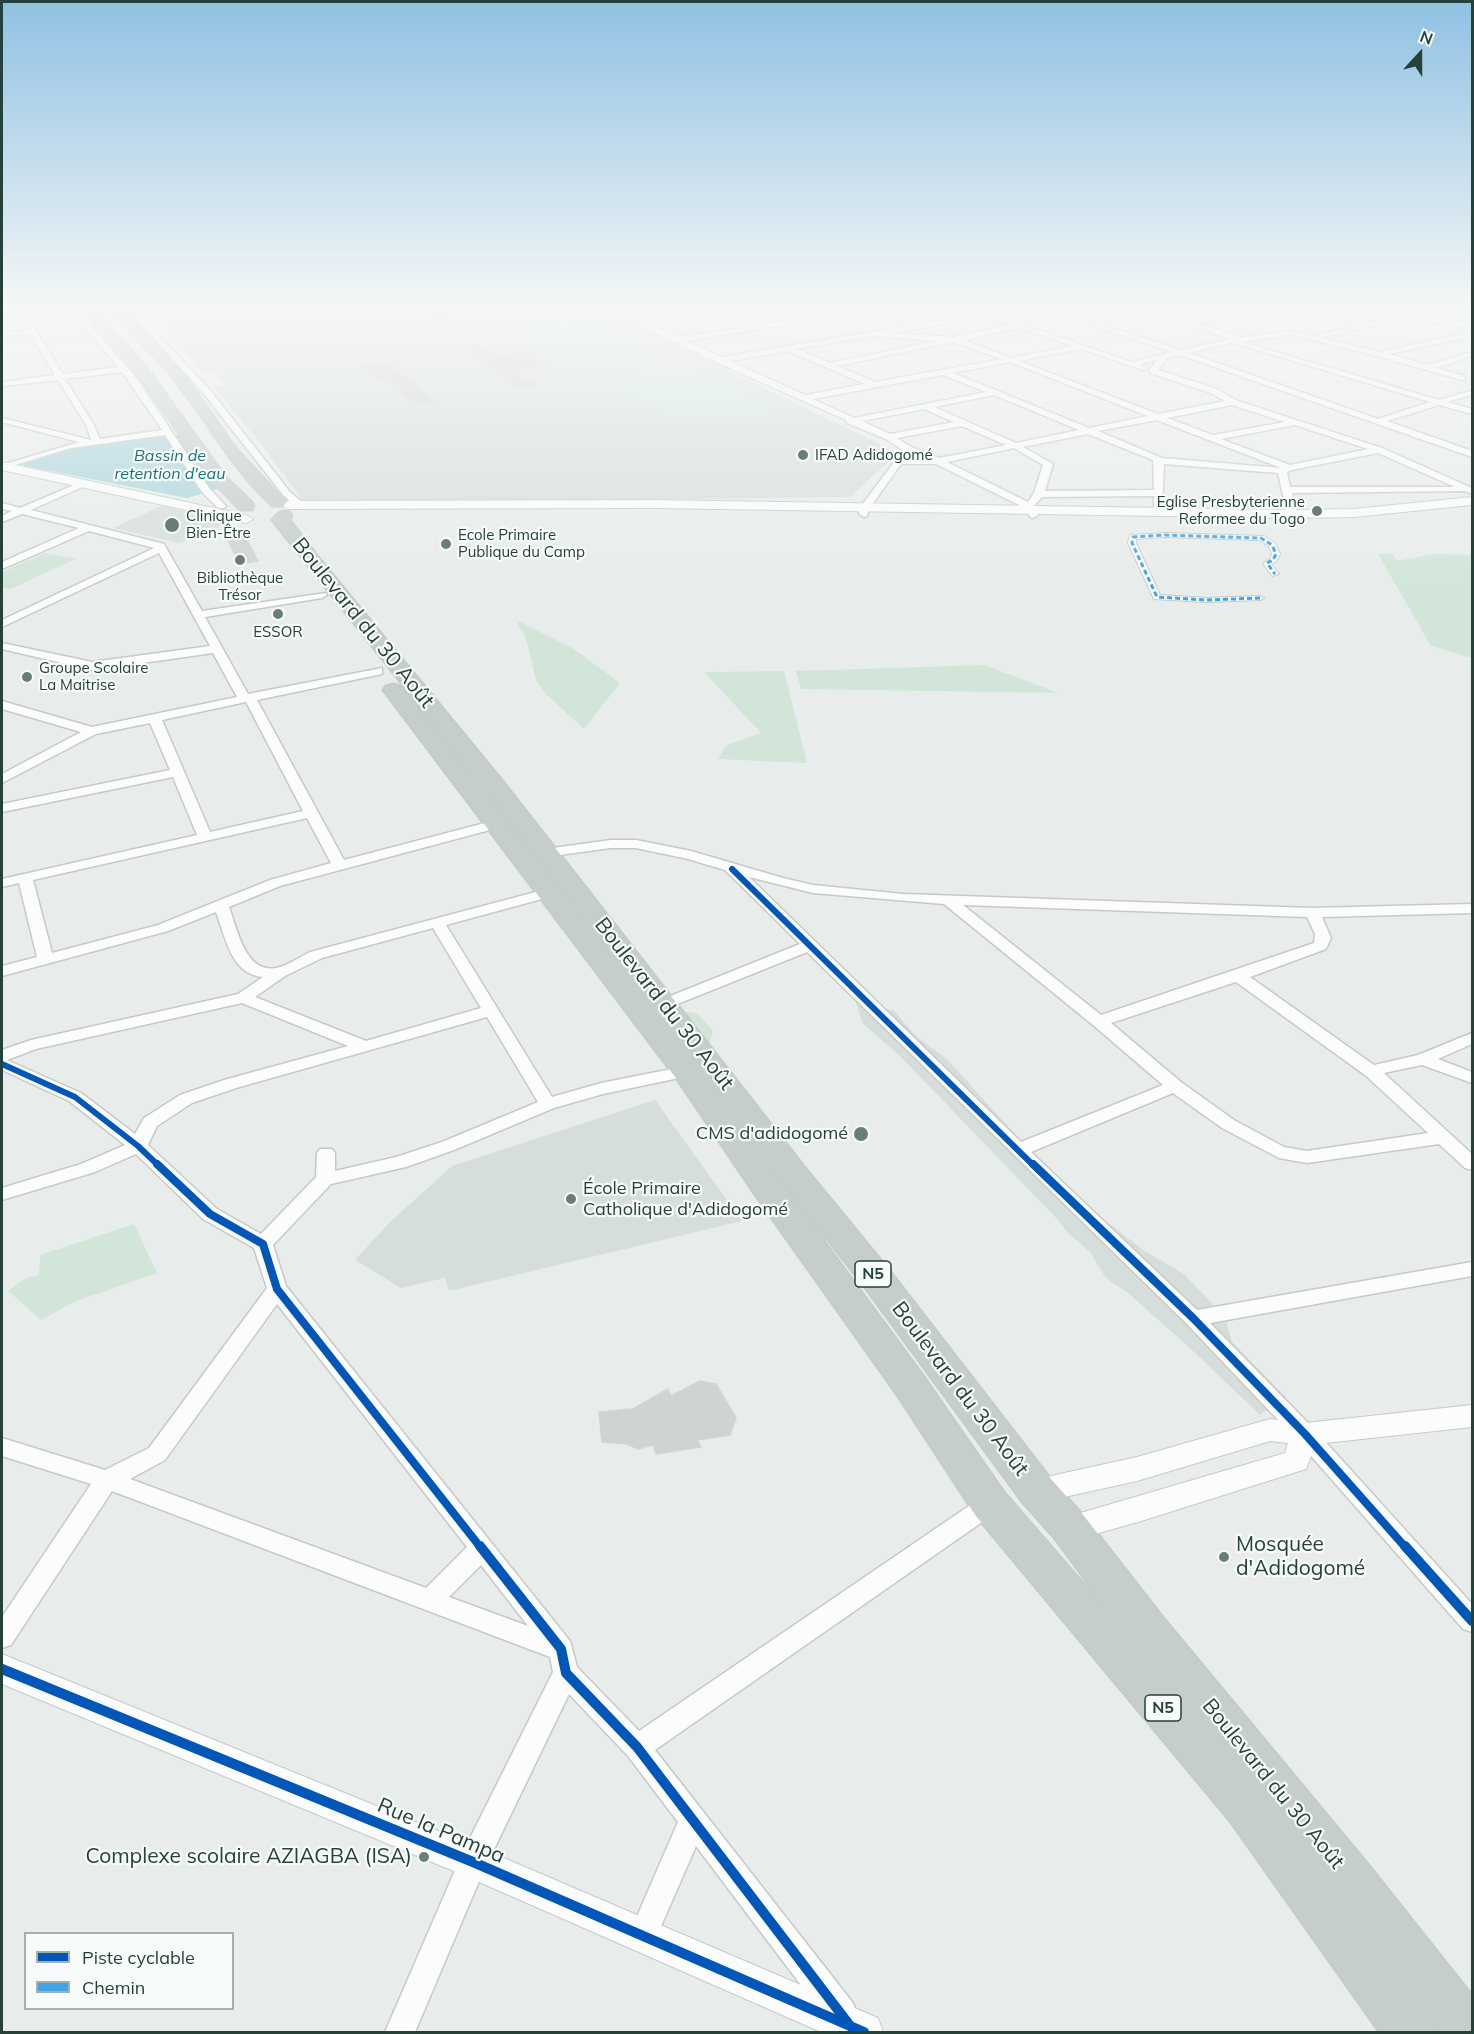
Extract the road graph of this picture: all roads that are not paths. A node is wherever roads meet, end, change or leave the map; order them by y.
1 (73, 398) edge
2 (145, 398) edge
3 (162, 398) edge
4 (194, 398) edge
5 (212, 398) edge
6 (802, 398) edge
7 (967, 398) edge
8 (1006, 398) edge
9 (1107, 398) edge
10 (1226, 398) edge
11 (1310, 398) edge
12 (1428, 398) edge
13 (1453, 398) edge
14 (1232, 402) junction
15 (1441, 402) junction
16 (924, 406) junction
17 (1473, 412) edge
18 (1156, 418) junction
19 (1367, 418) junction
20 (2, 420) edge
21 (850, 421) junction
22 (1355, 421) dead end
23 (1376, 422) junction
24 (963, 423) junction
25 (1298, 423) junction
26 (1333, 427) dead end
27 (1090, 430) junction
28 (1321, 430) junction
29 (167, 432) junction
30 (889, 436) junction
31 (1215, 438) junction
32 (93, 441) junction
33 (1016, 446) junction
34 (906, 448) junction
35 (1379, 450) junction
36 (1473, 454) edge
37 (900, 461) junction
38 (938, 461) junction
39 (1159, 461) junction
40 (2, 467) edge
41 (1286, 469) junction
42 (84, 484) junction
43 (1288, 490) junction
44 (1157, 493) junction
45 (1039, 494) junction
46 (1472, 497) edge
47 (180, 504) junction
48 (2, 506) edge
49 (220, 506) junction
50 (271, 510) junction
51 (1031, 510) junction
52 (22, 511) junction
53 (864, 512) junction
54 (1159, 513) junction
55 (1292, 514) junction
56 (2, 519) edge
57 (90, 527) junction
58 (161, 548) junction
59 (2, 566) edge
60 (1275, 574) dead end
61 (322, 595) junction
62 (1260, 598) dead end
63 (198, 615) junction
64 (2, 624) edge
65 (2, 646) edge
66 (215, 649) junction
67 (378, 671) junction
68 (246, 698) junction
69 (2, 705) edge
70 (155, 719) junction
71 (92, 731) junction
72 (178, 772) junction
73 (2, 779) edge
74 (482, 788) junction
75 (2, 808) edge
76 (312, 813) junction
77 (496, 824) junction
78 (205, 836) junction
79 (544, 853) junction
80 (340, 866) junction
81 (732, 869) junction
82 (25, 878) junction
83 (2, 883) edge
84 (560, 890) junction
85 (949, 901) junction
86 (220, 904) junction
87 (1473, 908) edge
88 (1312, 913) junction
89 (438, 924) junction
90 (809, 946) junction
91 (46, 960) junction
92 (2, 971) edge
93 (279, 973) junction
94 (1239, 976) junction
95 (243, 998) junction
96 (653, 1007) junction
97 (490, 1011) junction
98 (1099, 1021) junction
99 (1473, 1038) edge
100 (364, 1046) junction
101 (2, 1056) edge
102 (1424, 1059) junction
103 (2, 1064) edge
104 (687, 1071) junction
105 (1371, 1071) junction
106 (1473, 1078) edge
107 (1175, 1086) junction
108 (548, 1104) junction
109 (1444, 1137) junction
110 (138, 1146) junction
111 (1019, 1150) junction
112 (326, 1153) dead end
113 (1473, 1164) edge
114 (325, 1179) junction
115 (2, 1194) edge
116 (263, 1244) junction
117 (1473, 1269) edge
118 (278, 1289) junction
119 (1193, 1318) junction
120 (1473, 1416) edge
121 (1305, 1434) junction
122 (2, 1447) edge
123 (107, 1480) junction
124 (1036, 1491) junction
125 (990, 1504) junction
126 (1070, 1528) junction
127 (1022, 1543) junction
128 (481, 1549) junction
129 (429, 1601) junction
130 (1473, 1621) edge
131 (2, 1637) edge
132 (564, 1661) junction
133 (2, 1669) edge
134 (637, 1747) junction
135 (693, 1820) junction
136 (473, 1862) junction
137 (642, 1937) junction
138 (858, 2030) edge
139 (400, 2032) edge
140 (1410, 2032) edge
141 (1469, 2032) edge

1 - 32 street
2 - 29 street
3 - 50 highway, Boulevard du 30 Août / N5
4 - 50 highway, Boulevard du 30 Août / N5
5 - 50 street
6 - 21 street
7 - 16 street
8 - 27 street
9 - 18 street
10 - 14 street
11 - 19 street
12 - 15 street
13 - 15 street
14 - 18 street
14 - 25 street
15 - 17 street
15 - 23 street
16 - 21 street
16 - 24 street
18 - 27 street
18 - 31 street
19 - 22 street
19 - 23 street
20 - 32 street
21 - 30 street
23 - 36 street
24 - 30 street
24 - 33 street
25 - 28 street
25 - 31 street
26 - 28 street
27 - 33 street
27 - 39 street
28 - 35 street
29 - 32 street
29 - 49 street
30 - 34 street
31 - 41 street
32 - 40 street
33 - 38 street
33 - 45 street
34 - 37 street
34 - 38 street
35 - 41 street
35 - 46 street
37 - 38 street
37 - 53 street
38 - 51 street
39 - 41 street
39 - 44 street
40 - 42 main road
41 - 43 street
42 - 47 main road
42 - 52 street
43 - 46 street
43 - 55 street
44 - 45 street
44 - 54 street
45 - 51 street
46 - 51 main road
46 - 55 main road
47 - 49 main road
47 - 50 main road
48 - 52 street
49 - 50 main road
50 - 53 main road
50 - 61 highway, Boulevard du 30 Août / N5
50 - 74 highway, Boulevard du 30 Août / N5
51 - 53 main road
51 - 54 main road
52 - 56 street
52 - 57 street
54 - 55 main road
57 - 58 street
57 - 59 street
58 - 63 street
58 - 64 street
60 - 62 street
61 - 63 street
61 - 67 highway, Boulevard du 30 Août / N5
63 - 66 street
65 - 66 street
66 - 68 street
67 - 68 street
67 - 74 highway, Boulevard du 30 Août / N5
68 - 70 street
68 - 76 street
69 - 71 street
70 - 71 street
70 - 72 street
71 - 73 street
72 - 75 street
72 - 78 street
74 - 77 highway, Boulevard du 30 Août / N5
74 - 79 highway, Boulevard du 30 Août / N5
76 - 78 street
76 - 80 street
77 - 80 street
77 - 84 highway, Boulevard du 30 Août / N5
78 - 82 street
79 - 81 street
79 - 84 highway, Boulevard du 30 Août / N5
80 - 86 street
81 - 85 street
81 - 90 street
82 - 83 street
82 - 91 street
84 - 89 street
84 - 96 highway, Boulevard du 30 Août / N5
85 - 88 street
85 - 98 street
86 - 91 street
86 - 93 street
87 - 88 street
88 - 94 street
89 - 93 street
89 - 97 street
90 - 96 street
90 - 111 street
91 - 92 street
93 - 95 street
94 - 98 street
94 - 105 street
95 - 100 street
95 - 101 street
96 - 104 highway, Boulevard du 30 Août / N5
96 - 124 highway, Boulevard du 30 Août / N5
97 - 100 street
97 - 108 street
98 - 107 street
99 - 102 street
100 - 110 street
102 - 105 street
102 - 106 street
103 - 110 street
104 - 108 street
104 - 125 highway, Boulevard du 30 Août / N5
105 - 109 street
107 - 109 street
107 - 111 street
108 - 114 street
109 - 113 street
110 - 115 street
110 - 116 street
111 - 119 street
112 - 114 street
114 - 116 street
116 - 118 street
117 - 119 street
118 - 123 street
118 - 128 street
119 - 121 street
120 - 121 street
121 - 124 street
121 - 126 street
121 - 130 street
122 - 123 street
123 - 129 street
123 - 131 street
124 - 125 highway
124 - 126 highway, Boulevard du 30 Août / N5
125 - 127 highway, Boulevard du 30 Août / N5
125 - 134 street
126 - 127 highway
126 - 141 highway, Boulevard du 30 Août / N5
127 - 140 highway, Boulevard du 30 Août / N5
128 - 129 street
128 - 132 street
129 - 132 street
132 - 134 street
132 - 136 street
133 - 136 street, Rue la Pampa
134 - 135 street
135 - 137 street
135 - 138 street
136 - 137 street, Rue la Pampa
136 - 139 street
137 - 138 street, Rue la Pampa

